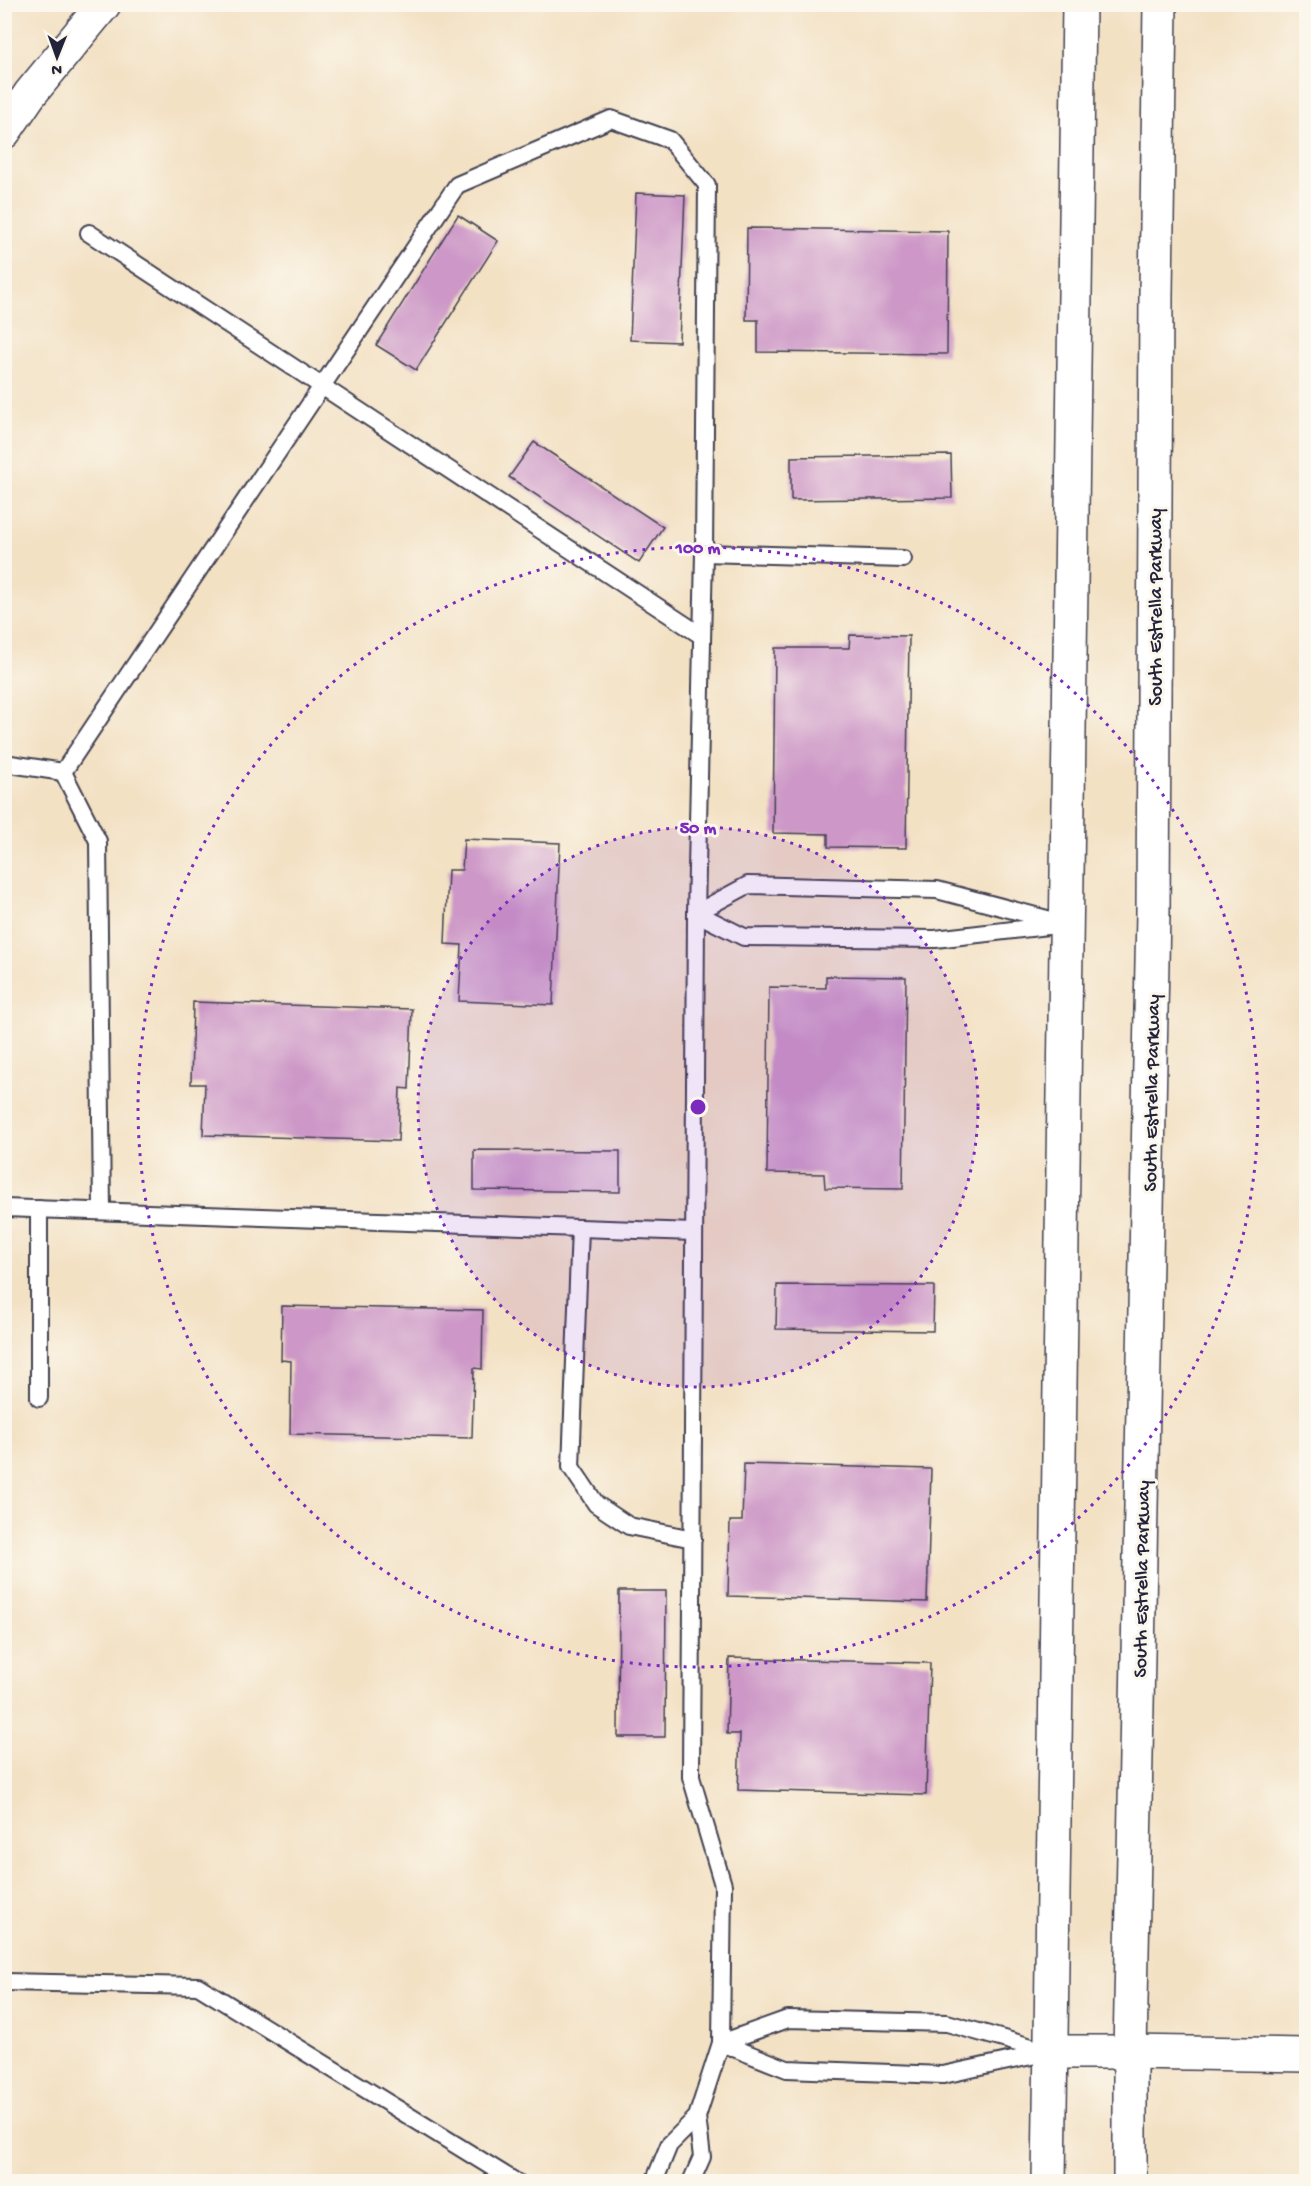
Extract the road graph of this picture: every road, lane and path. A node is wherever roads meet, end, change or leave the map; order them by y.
1 (104, 4) edge
2 (1079, 4) edge
3 (1160, 4) edge
4 (4, 132) edge
5 (88, 233) dead end
6 (322, 385) junction
7 (704, 553) junction
8 (903, 559) dead end
9 (702, 636) junction
10 (4, 763) edge
11 (63, 772) junction
12 (696, 914) junction
13 (1066, 924) junction
14 (4, 1208) edge
15 (39, 1209) junction
16 (102, 1211) junction
17 (580, 1228) junction
18 (694, 1232) junction
19 (39, 1398) dead end
20 (693, 1539) junction
21 (4, 1982) edge
22 (721, 2043) junction
23 (1049, 2052) junction
24 (1130, 2052) junction
25 (1306, 2055) edge
26 (697, 2117) junction
27 (516, 2181) edge
28 (654, 2181) edge
29 (691, 2181) edge
30 (1049, 2181) edge
31 (1131, 2181) edge

1 - 4 main road
2 - 13 main road
3 - 24 main road, South Estrella Parkway
5 - 6 lane
6 - 7 lane
6 - 9 lane
6 - 11 lane
7 - 8 lane
7 - 9 lane
9 - 12 lane
10 - 11 lane
11 - 16 lane
12 - 13 lane
12 - 13 lane
12 - 18 lane
13 - 23 main road
14 - 15 lane
15 - 16 lane
15 - 19 lane
16 - 17 lane
17 - 18 lane
17 - 20 lane
18 - 20 lane
20 - 22 lane
21 - 27 lane
22 - 23 lane
22 - 23 lane
22 - 26 lane
23 - 24 main road
23 - 30 main road
24 - 25 main road
24 - 31 main road, South Estrella Parkway
26 - 28 lane
26 - 29 lane

